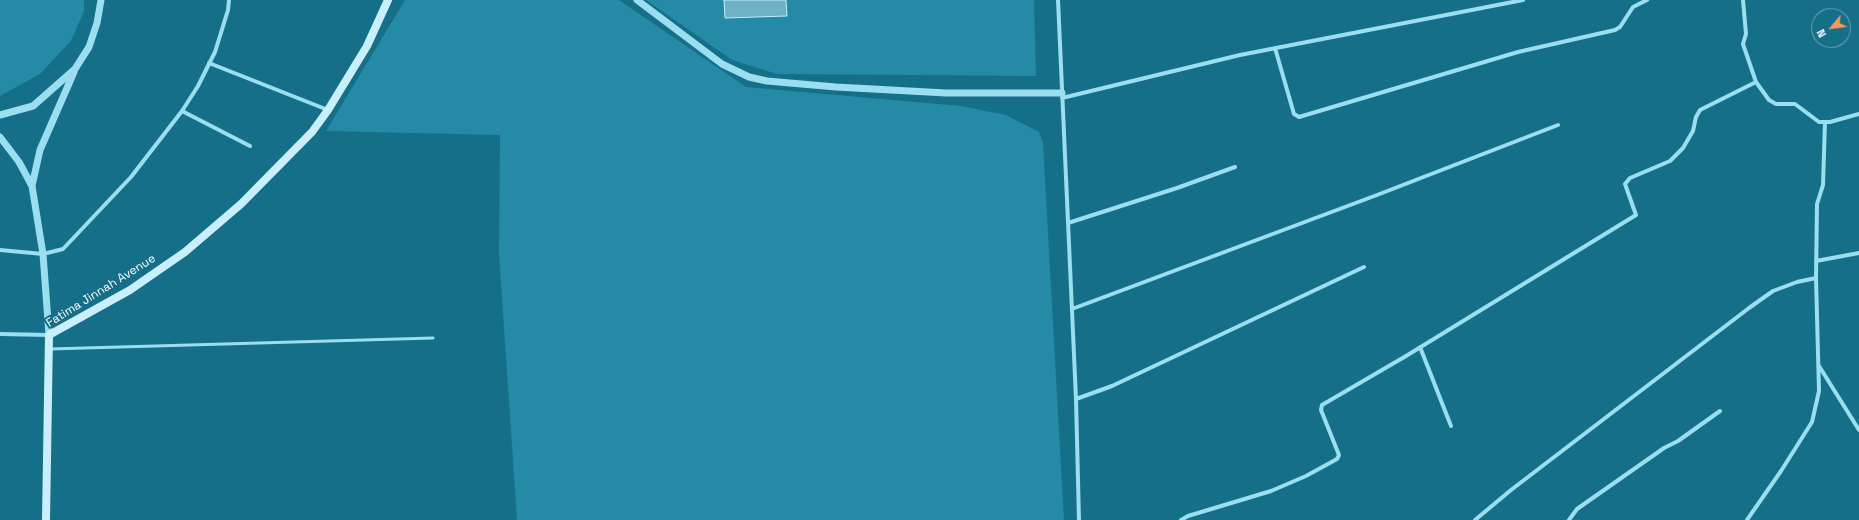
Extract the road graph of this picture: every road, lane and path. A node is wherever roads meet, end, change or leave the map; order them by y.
1 (100, 0) edge
2 (229, 0) edge
3 (388, 0) edge
4 (637, 0) edge
5 (1058, 0) edge
6 (1524, 0) edge
7 (1647, 0) edge
8 (1743, 0) edge
9 (1275, 48) junction
10 (210, 63) junction
11 (75, 69) junction
12 (1756, 82) junction
13 (1062, 95) junction
14 (328, 110) junction
15 (182, 111) junction
16 (1859, 114) edge
17 (0, 115) edge
18 (1825, 122) junction
19 (1558, 125) dead end
20 (0, 136) edge
21 (250, 146) dead end
22 (1235, 168) dead end
23 (32, 186) junction
24 (1068, 223) junction
25 (0, 250) edge
26 (1859, 253) edge
27 (43, 254) junction
28 (1816, 260) junction
29 (1364, 267) dead end
30 (1816, 278) junction
31 (1072, 309) junction
32 (0, 334) edge
33 (49, 335) junction
34 (433, 338) dead end
35 (1420, 347) junction
36 (49, 349) junction
37 (1819, 365) junction
38 (1076, 399) junction
39 (1720, 411) dead end
40 (1451, 426) dead end
41 (1859, 430) edge
42 (46, 520) edge
43 (1079, 520) edge
44 (1181, 520) edge
45 (1475, 520) edge
46 (1569, 520) edge
47 (1747, 520) edge

1 - 11 street
2 - 10 street
3 - 14 main road, Fatima Jinnah Avenue
4 - 13 street
5 - 13 street
6 - 9 street
7 - 9 street
8 - 12 street
9 - 13 street
10 - 14 street
10 - 15 street
11 - 17 street
11 - 23 street
12 - 18 street
12 - 35 street
13 - 24 street
14 - 33 main road, Fatima Jinnah Avenue
15 - 21 street
15 - 27 street
16 - 18 street
18 - 28 street
19 - 31 street
20 - 23 street
22 - 24 street
23 - 27 street
24 - 31 street
25 - 27 street
26 - 28 street
27 - 33 street
28 - 30 street
29 - 38 street
30 - 37 street
30 - 45 street
31 - 38 street
32 - 33 street
33 - 36 main road, Fatima Jinnah Avenue
34 - 36 lane
35 - 40 street
35 - 44 street
36 - 42 main road, Fatima Jinnah Avenue
37 - 41 street
37 - 47 street
38 - 43 street
39 - 46 street

